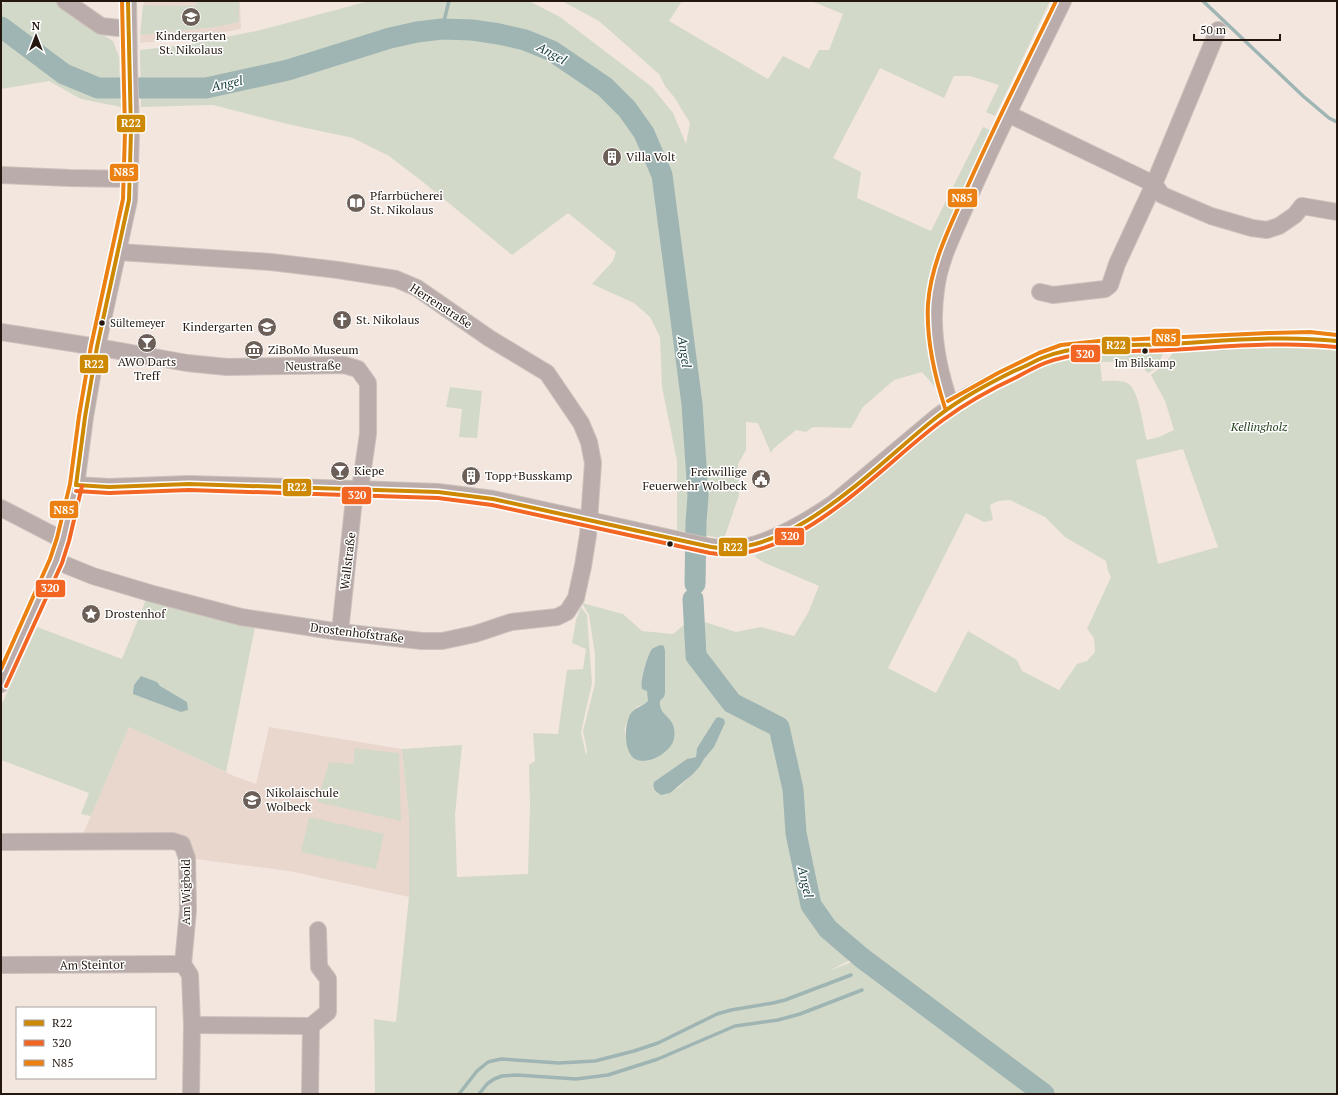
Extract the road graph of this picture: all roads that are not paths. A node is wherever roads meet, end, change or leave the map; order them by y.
1 (65, 1) edge
2 (128, 1) edge
3 (1063, 1) edge
4 (128, 29) junction
5 (1218, 30) dead end
6 (1008, 114) junction
7 (1, 175) edge
8 (130, 179) junction
9 (1154, 184) junction
10 (1337, 212) edge
11 (119, 252) junction
12 (1040, 292) dead end
13 (1, 332) edge
14 (1337, 341) edge
15 (97, 347) junction
16 (951, 406) junction
17 (76, 485) junction
18 (358, 489) junction
19 (1, 508) edge
20 (589, 519) junction
21 (63, 540) junction
22 (56, 561) junction
23 (340, 632) junction
24 (1, 684) edge
25 (1, 842) edge
26 (318, 930) dead end
27 (183, 964) junction
28 (1, 966) edge
29 (192, 1025) junction
30 (311, 1026) junction
31 (191, 1094) edge
32 (310, 1094) edge

1 - 4 street
2 - 4 street
3 - 6 street
4 - 8 street
5 - 9 street
6 - 9 street
6 - 16 street
7 - 8 street
8 - 11 street
9 - 10 street
9 - 12 street
11 - 15 street
11 - 20 street, Herrenstraße
13 - 15 street, Neustraße
14 - 16 street
15 - 17 street
15 - 18 street, Neustraße
16 - 20 street
17 - 18 street
17 - 21 street
18 - 20 street
18 - 23 street, Wallstraße
19 - 21 street
20 - 23 street, Drostenhofstraße
21 - 22 street
22 - 23 street, Drostenhofstraße
22 - 24 street
25 - 27 street, Am Wigbold
26 - 30 street
27 - 28 street, Am Steintor
27 - 29 street, Am Wigbold
29 - 30 street
29 - 31 street, Am Wigbold
30 - 32 street

